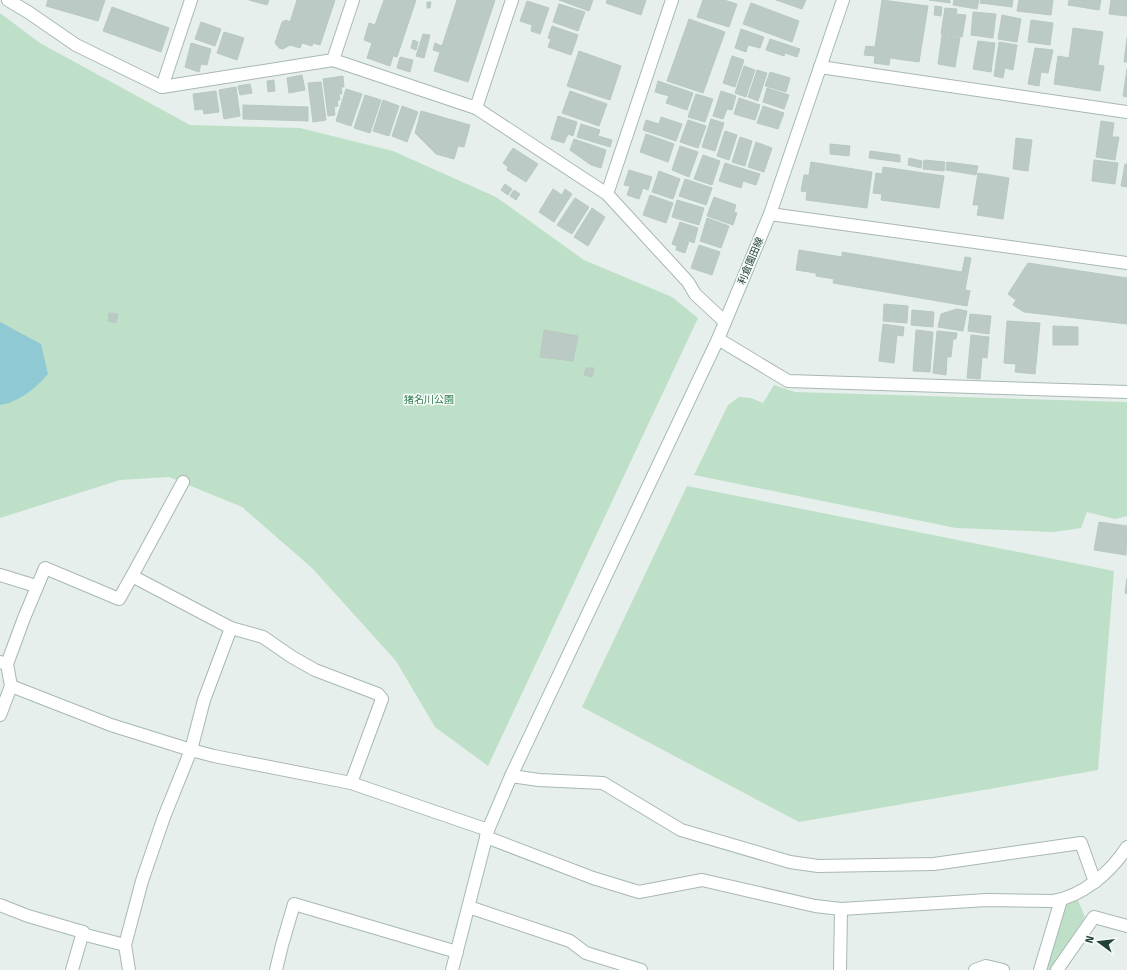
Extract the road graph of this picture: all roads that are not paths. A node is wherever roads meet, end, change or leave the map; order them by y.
1 (8, 0) edge
2 (32, 0) edge
3 (191, 0) edge
4 (353, 0) edge
5 (512, 0) edge
6 (672, 0) edge
7 (843, 0) edge
8 (28, 12) junction
9 (333, 60) junction
10 (820, 67) junction
11 (162, 87) junction
12 (476, 108) junction
13 (1127, 112) edge
14 (607, 194) junction
15 (770, 214) junction
16 (1127, 263) edge
17 (725, 322) junction
18 (718, 339) junction
19 (1127, 392) edge
20 (183, 482) dead end
21 (0, 575) edge
22 (132, 576) junction
23 (36, 586) junction
24 (231, 628) junction
25 (4, 663) edge
26 (11, 686) junction
27 (0, 715) edge
28 (191, 750) junction
29 (511, 776) junction
30 (351, 783) junction
31 (487, 834) junction
32 (1127, 847) edge
33 (1095, 882) junction
34 (1061, 900) junction
35 (0, 905) edge
36 (469, 907) junction
37 (841, 909) junction
38 (1127, 926) edge
39 (83, 932) junction
40 (125, 945) junction
41 (457, 952) junction
42 (72, 970) edge
43 (129, 970) edge
44 (276, 970) edge
45 (452, 970) edge
46 (641, 970) edge
47 (840, 970) edge
48 (975, 970) edge
49 (1003, 970) edge
50 (1040, 970) edge
51 (1057, 970) edge

1 - 8 street
2 - 8 street
3 - 11 street
4 - 9 street
5 - 12 street
6 - 14 street
7 - 10 street, 利倉園田線
8 - 11 street
9 - 11 street
9 - 12 street
10 - 13 street
10 - 15 street, 利倉園田線
12 - 14 street
14 - 17 street
15 - 16 street
15 - 17 street, 利倉園田線
17 - 18 street, 利倉園田線
18 - 19 street
18 - 29 street, 利倉園田線
20 - 22 street
21 - 23 street
22 - 23 street
22 - 24 street
23 - 25 street
24 - 28 street
24 - 30 street
25 - 26 street
26 - 27 street
26 - 28 street
28 - 30 street
28 - 40 street
29 - 31 street, 利倉園田線
29 - 33 street
30 - 31 street
31 - 36 street, 利倉園田線
31 - 37 street
32 - 33 street
33 - 34 street
34 - 37 street
34 - 50 street
35 - 39 street
36 - 41 street, 利倉園田線
36 - 46 street
37 - 47 street
38 - 51 street
39 - 40 street
39 - 42 street
40 - 43 street
41 - 44 street
41 - 45 street, 利倉園田線
48 - 49 street

